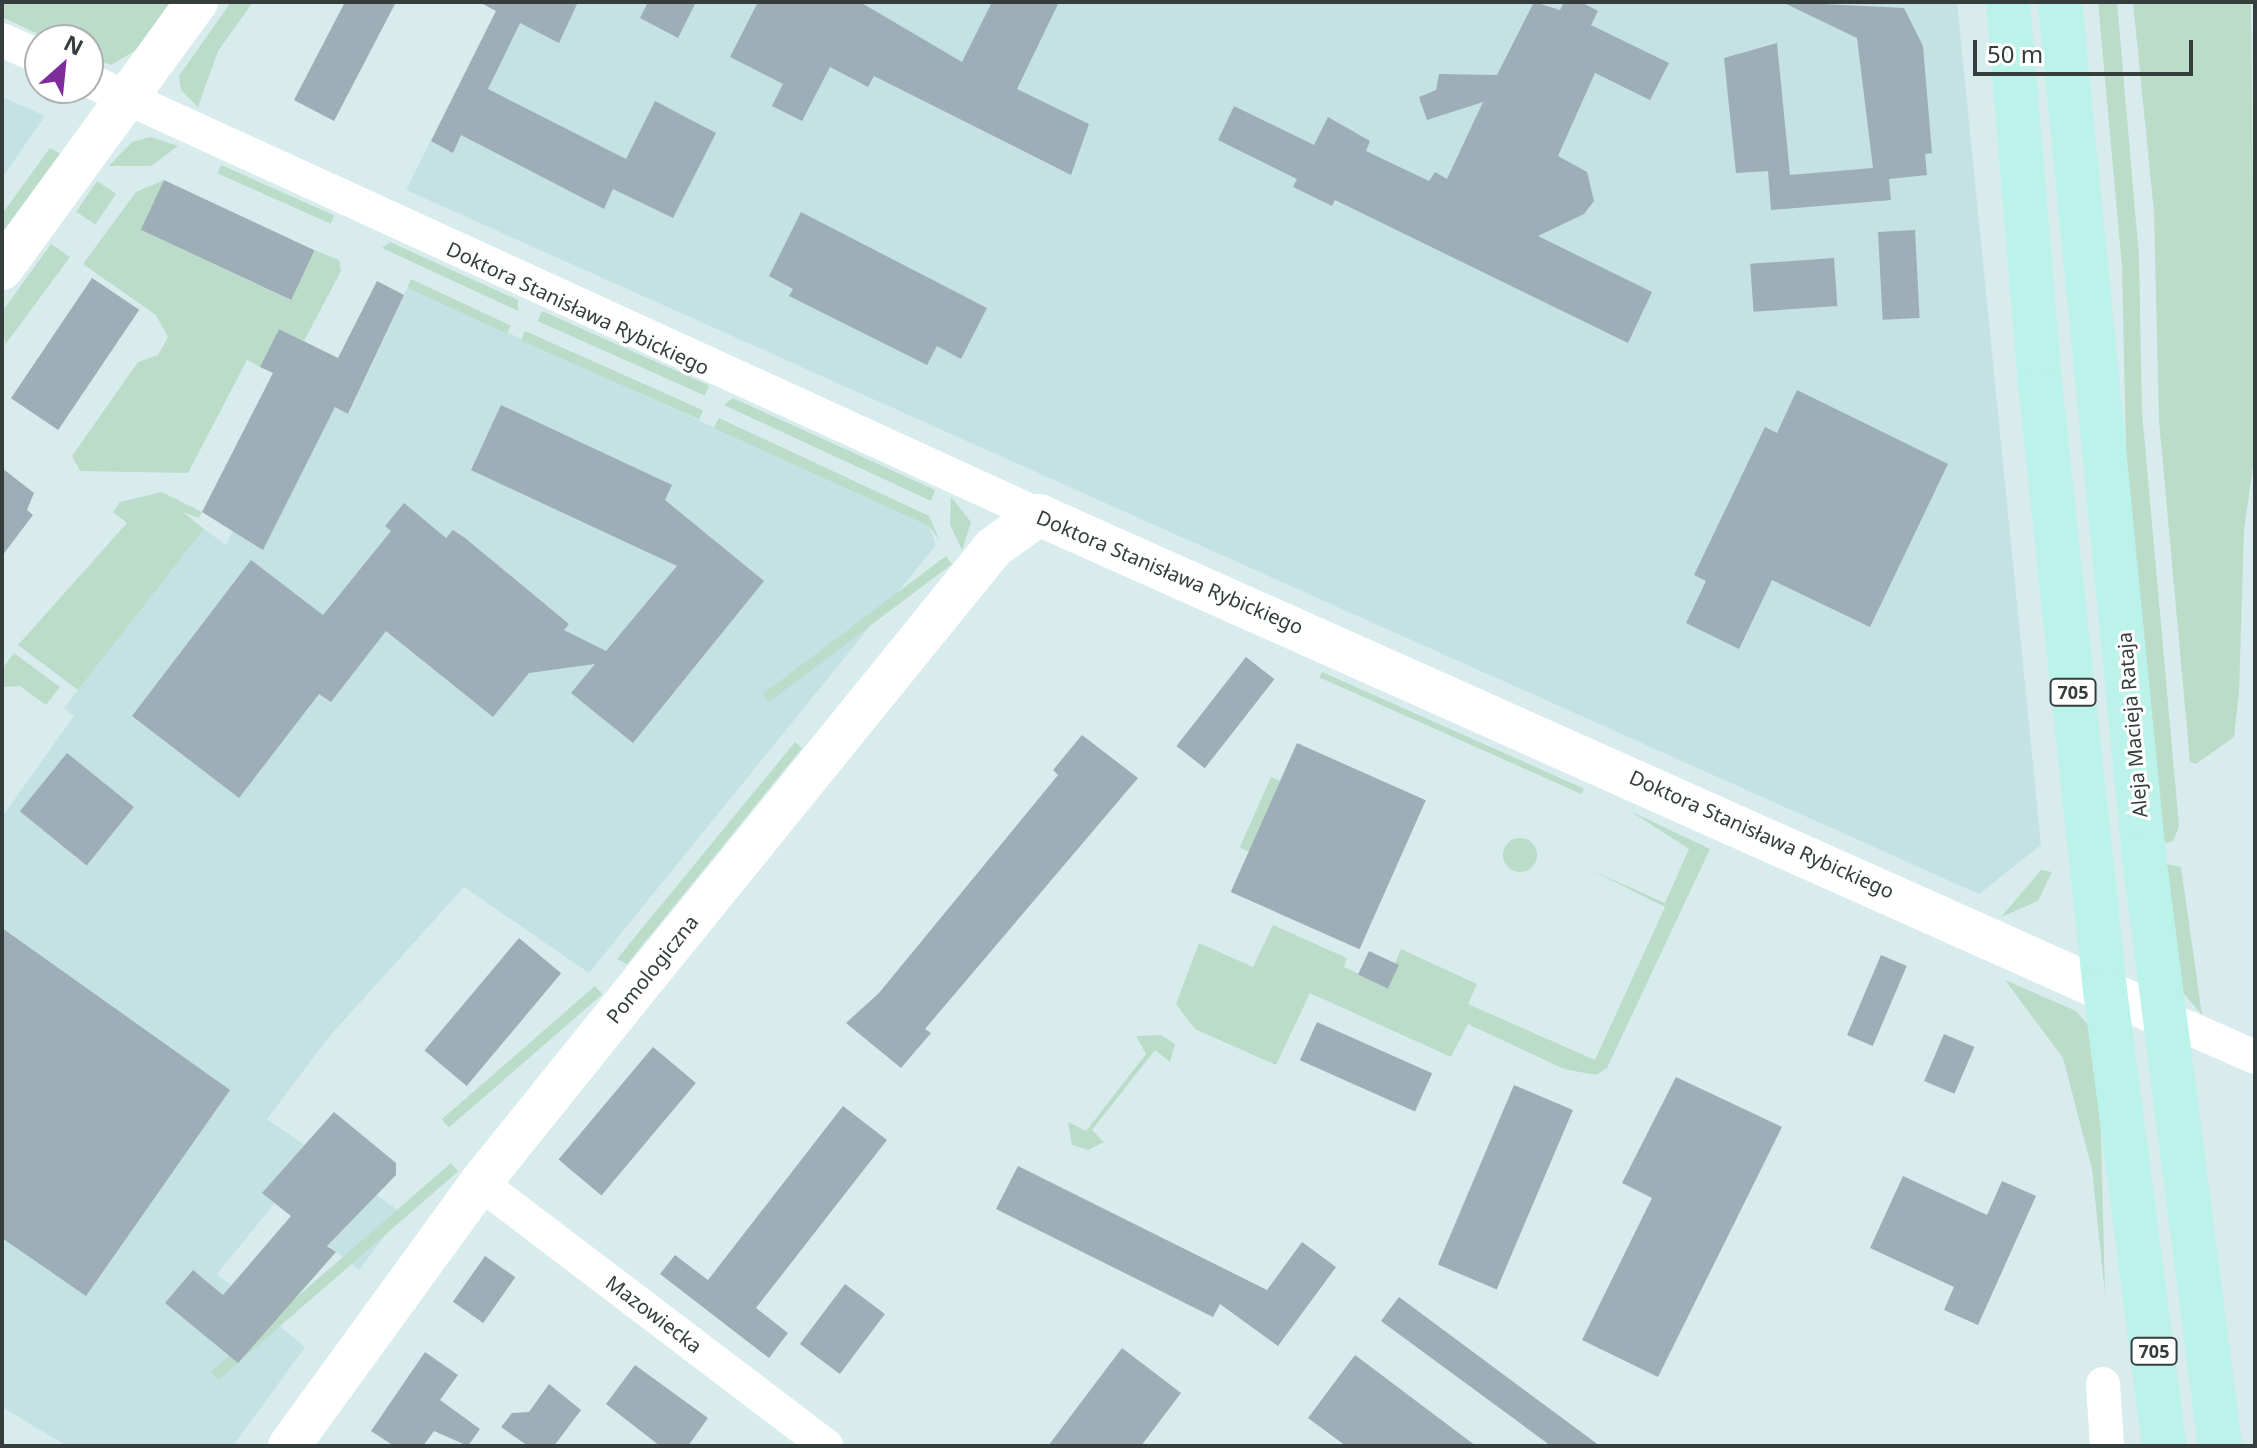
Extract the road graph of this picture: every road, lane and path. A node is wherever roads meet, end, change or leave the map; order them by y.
1 (197, 2) edge
2 (2008, 2) edge
3 (2060, 2) edge
4 (2, 40) edge
5 (24, 50) edge
6 (104, 88) edge
7 (126, 100) junction
8 (2, 269) edge
9 (1039, 515) junction
10 (2105, 990) junction
11 (2166, 1018) junction
12 (2255, 1057) edge
13 (480, 1183) junction
14 (2103, 1384) dead end
15 (289, 1446) edge
16 (827, 1446) edge
17 (2107, 1446) edge
18 (2164, 1446) edge
19 (2220, 1446) edge

1 - 7 street
2 - 10 main road, 705
3 - 11 main road, Aleja Macieja Rataja
4 - 5 street
6 - 7 street, Doktora Stanisława Rybickiego
7 - 8 street
7 - 9 street, Doktora Stanisława Rybickiego
9 - 10 street, Doktora Stanisława Rybickiego
9 - 13 street, Pomologiczna
10 - 11 street, Doktora Stanisława Rybickiego
10 - 18 main road, 705
11 - 12 street, Doktora Stanisława Rybickiego
11 - 19 main road, Aleja Macieja Rataja
13 - 15 street, Pomologiczna
13 - 16 street, Mazowiecka
14 - 17 street

